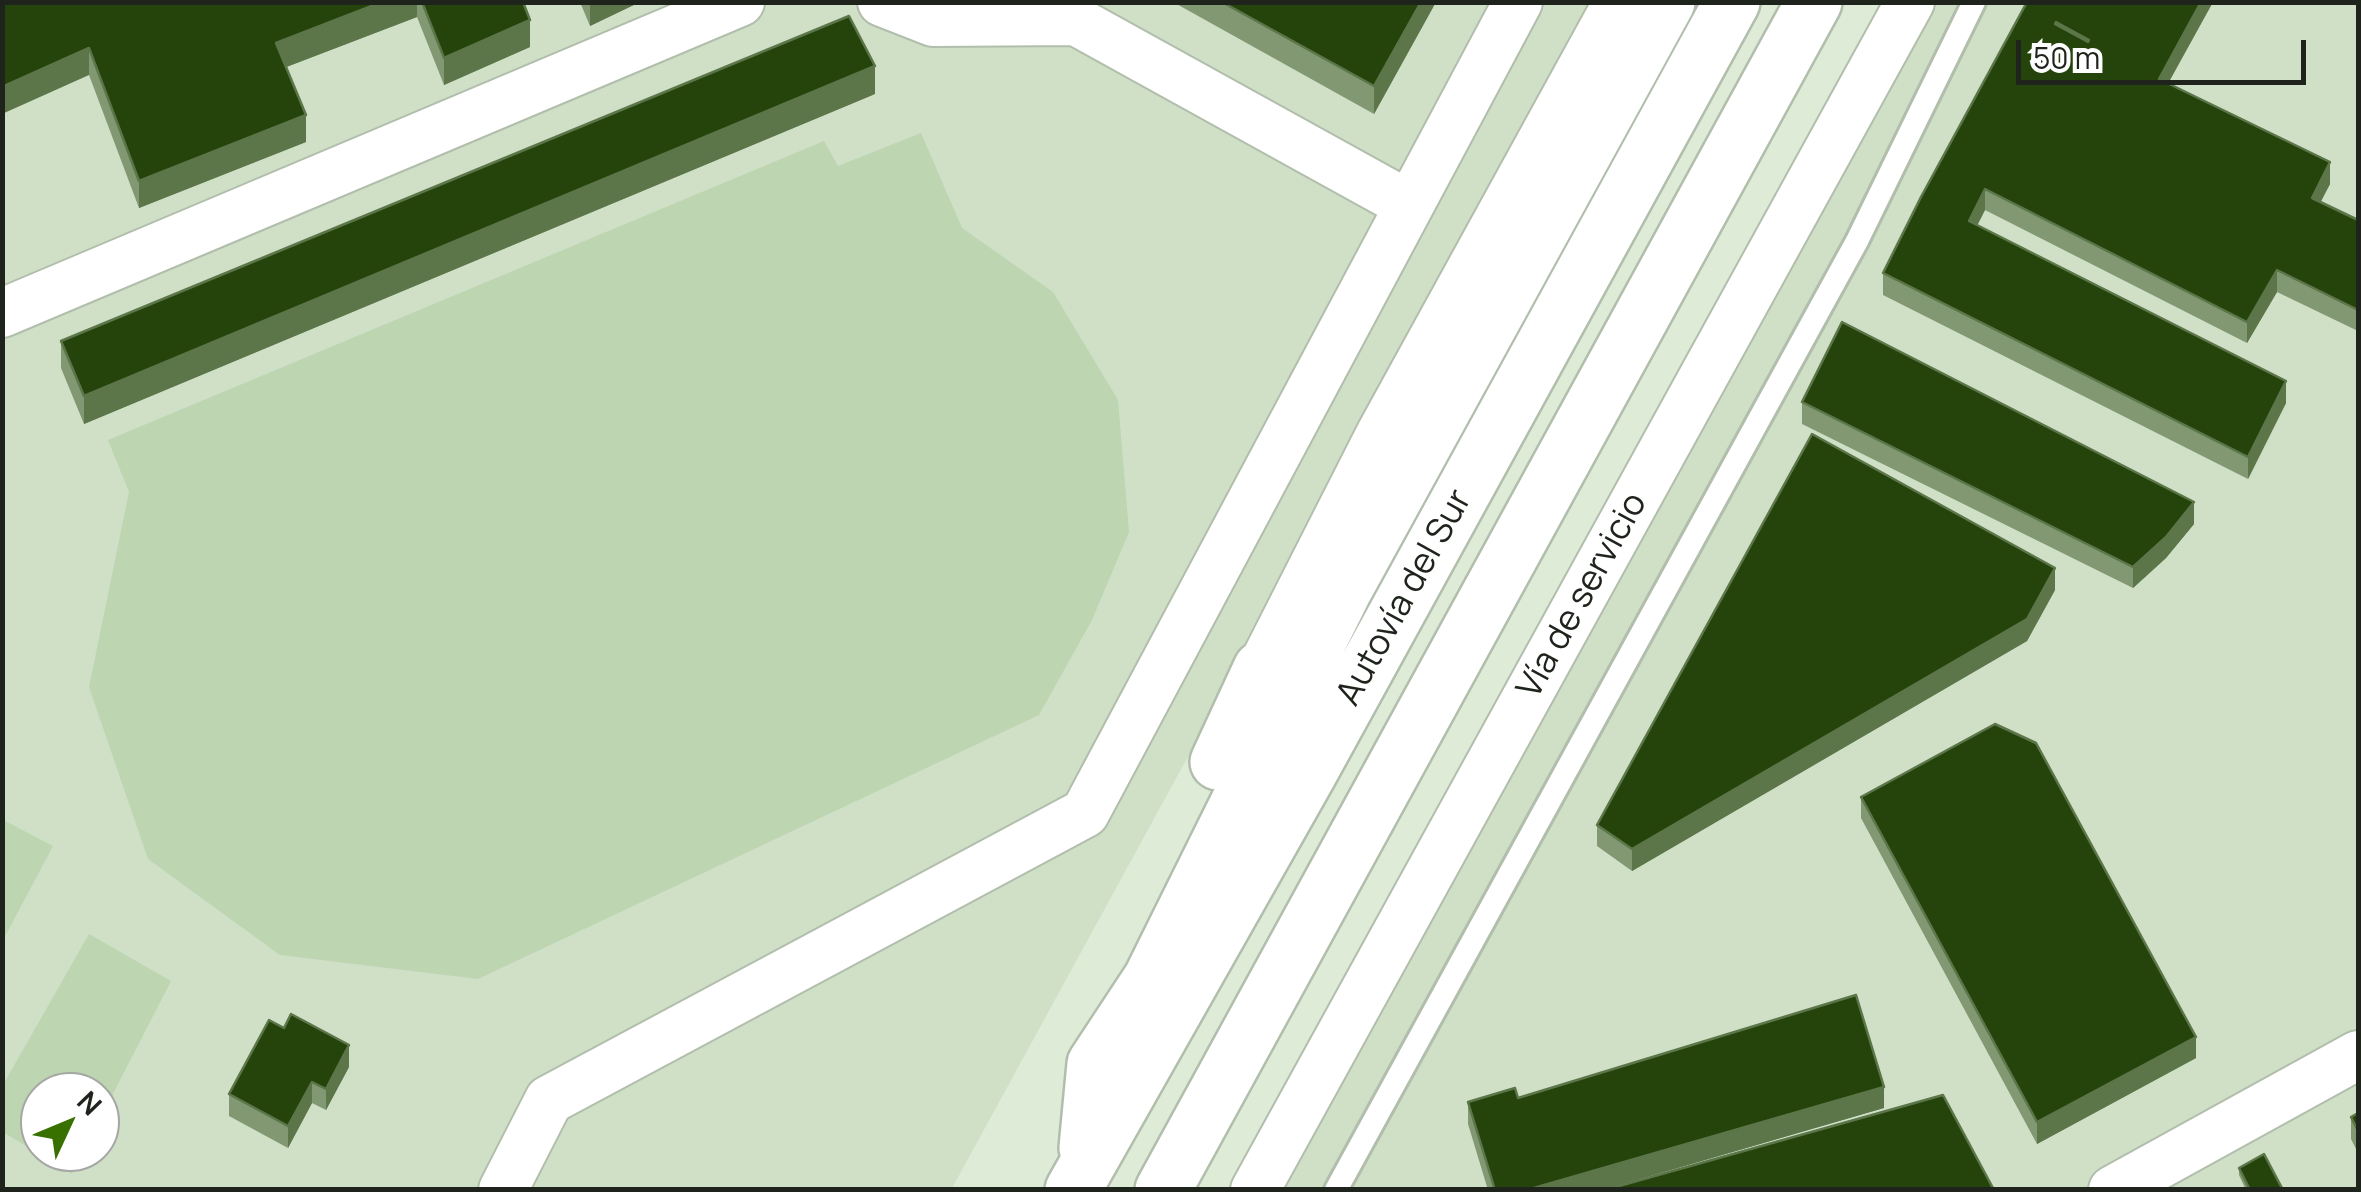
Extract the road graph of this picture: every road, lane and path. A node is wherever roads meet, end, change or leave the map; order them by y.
1 (740, 2) edge
2 (882, 2) edge
3 (1518, 2) edge
4 (1618, 2) edge
5 (1667, 2) edge
6 (1732, 2) edge
7 (1814, 2) edge
8 (1910, 2) edge
9 (1974, 2) edge
10 (1409, 205) junction
11 (2, 313) edge
12 (1260, 669) joint
13 (2358, 1055) edge
14 (1095, 1064) junction
15 (1079, 1180) edge
16 (503, 1190) edge
17 (1163, 1190) edge
18 (1255, 1190) edge
19 (1336, 1190) edge
20 (2113, 1190) edge

1 - 11 street
2 - 10 street
3 - 10 street
4 - 12 street
5 - 14 highway
6 - 15 highway, Autovía del Sur
7 - 17 highway, Autovía del Sur
8 - 18 street, Vía de servicio
9 - 19 lane
10 - 16 street
12 - 14 highway
13 - 20 street
14 - 15 highway

